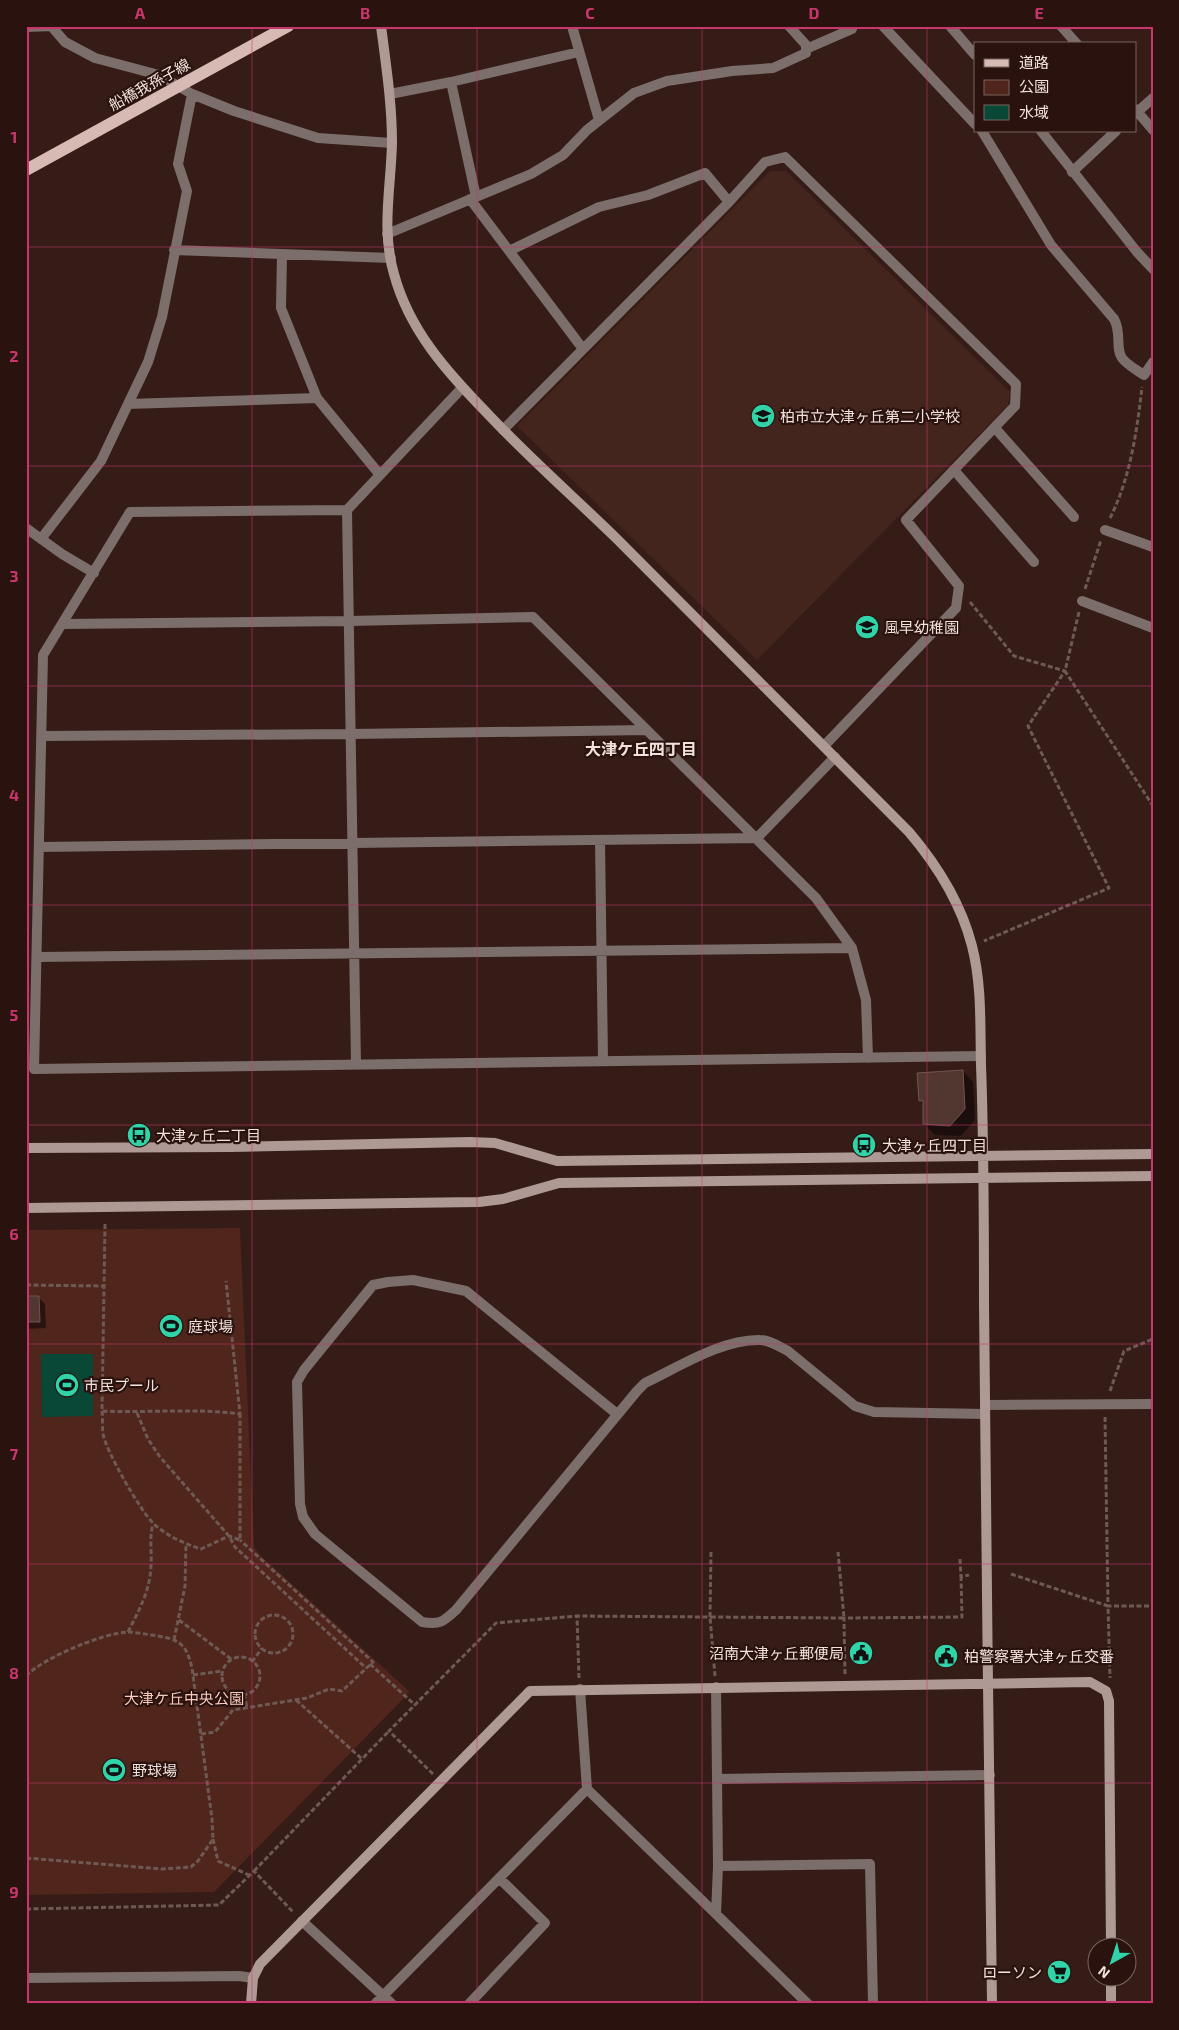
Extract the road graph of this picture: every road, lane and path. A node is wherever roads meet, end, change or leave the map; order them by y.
1 (288, 26) edge
2 (380, 26) edge
3 (572, 26) edge
4 (789, 26) edge
5 (883, 26) edge
6 (950, 26) edge
7 (1061, 26) edge
8 (26, 27) edge
9 (53, 27) edge
10 (854, 27) edge
11 (1075, 42) edge
12 (806, 48) junction
13 (579, 52) junction
14 (974, 54) edge
15 (451, 82) junction
16 (179, 86) junction
17 (192, 94) junction
18 (390, 94) junction
19 (1153, 98) edge
20 (1136, 112) edge
21 (599, 120) junction
22 (974, 123) edge
23 (1153, 130) edge
24 (983, 132) edge
25 (1042, 132) edge
26 (1115, 132) edge
27 (392, 144) junction
28 (26, 170) edge
29 (1072, 172) junction
30 (473, 198) junction
31 (729, 202) junction
32 (387, 234) junction
33 (174, 250) junction
34 (509, 251) junction
35 (282, 254) junction
36 (391, 258) junction
37 (1153, 269) edge
38 (583, 349) junction
39 (1153, 362) edge
40 (462, 388) junction
41 (317, 398) junction
42 (128, 404) junction
43 (995, 428) junction
44 (503, 430) junction
45 (954, 470) junction
46 (380, 475) junction
47 (347, 510) junction
48 (1074, 517) dead end
49 (26, 528) edge
50 (1104, 530) dead end
51 (41, 539) junction
52 (1153, 547) edge
53 (1034, 562) dead end
54 (94, 573) junction
55 (1082, 601) dead end
56 (970, 602) dead end
57 (349, 622) junction
58 (63, 624) junction
59 (1153, 628) edge
60 (647, 730) junction
61 (352, 734) junction
62 (42, 736) junction
63 (824, 746) junction
64 (835, 757) junction
65 (757, 838) junction
66 (600, 840) junction
67 (352, 843) junction
68 (39, 847) junction
69 (972, 946) junction
70 (852, 948) junction
71 (601, 951) junction
72 (353, 954) junction
73 (38, 957) junction
74 (981, 1056) junction
75 (868, 1058) junction
76 (603, 1062) junction
77 (356, 1065) junction
78 (26, 1148) edge
79 (1153, 1154) edge
80 (984, 1156) junction
81 (1153, 1176) edge
82 (984, 1180) junction
83 (26, 1208) edge
84 (105, 1224) dead end
85 (226, 1282) dead end
86 (26, 1285) edge
87 (104, 1286) junction
88 (1153, 1339) edge
89 (1105, 1404) junction
90 (1153, 1404) edge
91 (985, 1409) junction
92 (102, 1411) junction
93 (138, 1413) junction
94 (240, 1414) junction
95 (617, 1414) junction
96 (154, 1524) junction
97 (229, 1536) junction
98 (240, 1540) junction
99 (186, 1544) junction
100 (711, 1551) dead end
101 (838, 1552) dead end
102 (960, 1559) dead end
103 (1011, 1574) dead end
104 (969, 1575) dead end
105 (961, 1576) junction
106 (1108, 1606) junction
107 (1153, 1606) edge
108 (577, 1616) junction
109 (710, 1617) junction
110 (844, 1618) junction
111 (179, 1620) junction
112 (128, 1632) junction
113 (174, 1640) junction
114 (262, 1648) junction
115 (231, 1659) junction
116 (252, 1662) junction
117 (370, 1664) junction
118 (366, 1668) junction
119 (222, 1671) junction
120 (27, 1674) edge
121 (193, 1675) junction
122 (988, 1684) junction
123 (846, 1686) junction
124 (716, 1687) junction
125 (580, 1689) junction
126 (1106, 1691) junction
127 (244, 1694) junction
128 (296, 1700) junction
129 (415, 1705) junction
130 (247, 1708) junction
131 (389, 1731) junction
132 (201, 1734) junction
133 (362, 1759) junction
134 (990, 1776) junction
135 (717, 1780) junction
136 (441, 1782) junction
137 (587, 1789) junction
138 (213, 1839) junction
139 (26, 1858) edge
140 (718, 1866) junction
141 (254, 1871) junction
142 (249, 1875) junction
143 (499, 1878) junction
144 (26, 1909) edge
145 (716, 1914) junction
146 (302, 1922) junction
147 (1111, 1938) edge
148 (26, 1978) edge
149 (252, 1978) junction
150 (1111, 1988) edge
151 (383, 1995) junction
152 (252, 2004) edge
153 (375, 2004) edge
154 (392, 2004) edge
155 (469, 2004) edge
156 (808, 2004) edge
157 (873, 2004) edge
158 (992, 2004) edge
159 (1111, 2004) edge

1 - 16 main road, 船橋我孫子線
2 - 18 street
3 - 13 street
4 - 12 street
5 - 22 street
6 - 14 street
7 - 11 street
8 - 9 street
9 - 16 street
10 - 12 street
12 - 21 street
13 - 15 street
13 - 21 street
15 - 18 street
15 - 30 street
16 - 17 street
16 - 28 main road, 船橋我孫子線
17 - 27 street
17 - 33 street
18 - 27 street
19 - 20 street
20 - 23 street
21 - 30 street
24 - 39 street
25 - 29 street
26 - 29 street
27 - 32 street
29 - 37 street
30 - 32 street
30 - 34 street
31 - 34 street
31 - 38 street
31 - 43 street
32 - 36 street
33 - 35 street
33 - 42 street
34 - 38 street
35 - 36 street
35 - 41 street
36 - 40 street
38 - 44 street
40 - 44 street
40 - 46 street
41 - 42 street
41 - 46 street
42 - 51 street
43 - 45 street
43 - 48 street
44 - 63 street
45 - 53 street
45 - 63 street
46 - 47 street
47 - 54 street
47 - 57 street
49 - 51 street
50 - 52 street
51 - 54 street
54 - 58 street
55 - 59 street
56 - 69 path
57 - 58 street
57 - 60 street
57 - 61 street
58 - 62 street
60 - 61 street
60 - 65 street
61 - 62 street
61 - 67 street
62 - 68 street
63 - 64 street
64 - 65 street
64 - 69 street
65 - 66 street
65 - 70 street
66 - 67 street
66 - 71 street
67 - 68 street
67 - 72 street
68 - 73 street
69 - 74 street
70 - 71 street
70 - 75 street
71 - 72 street
71 - 76 street
72 - 73 street
72 - 77 street
73 - 77 street
74 - 75 street
74 - 80 street
75 - 76 street
76 - 77 street
78 - 80 street
79 - 80 street
80 - 82 street
81 - 82 street
82 - 83 street
82 - 91 street
84 - 87 path
85 - 94 path
86 - 87 path
87 - 92 path
88 - 89 path
89 - 90 street
89 - 91 street
89 - 106 path
91 - 95 street
91 - 122 street
92 - 93 path
92 - 96 path
93 - 94 path
93 - 97 path
94 - 98 path
95 - 95 street
96 - 99 path
96 - 112 path
97 - 98 path
97 - 99 path
97 - 118 path
98 - 117 path
99 - 111 path
100 - 109 path
101 - 110 path
102 - 105 path
103 - 106 path
104 - 105 path
105 - 110 path
106 - 107 path
106 - 126 path
108 - 109 path
108 - 125 path
108 - 129 path
109 - 110 path
109 - 124 path
110 - 123 path
111 - 113 path
111 - 115 path
112 - 113 path
112 - 120 path
113 - 121 path
114 - 114 path
114 - 116 path
115 - 116 path
115 - 119 path
116 - 127 path
117 - 118 path
117 - 129 path
118 - 128 path
119 - 121 path
119 - 127 path
121 - 132 path
122 - 123 street
122 - 126 street
122 - 134 street
123 - 124 street
124 - 125 street
124 - 135 street
125 - 136 street
125 - 137 street
126 - 147 street
127 - 130 path
128 - 130 path
128 - 133 path
129 - 131 path
130 - 132 path
131 - 133 path
131 - 136 path
132 - 138 path
133 - 141 path
134 - 135 street
134 - 158 street
135 - 140 street
136 - 146 street
137 - 143 street
137 - 145 street
138 - 139 path
138 - 142 path
140 - 145 street
140 - 157 street
141 - 142 path
141 - 146 path
142 - 144 path
143 - 151 street
143 - 155 street
145 - 156 street
146 - 149 street
146 - 151 street
148 - 149 street
149 - 152 street
150 - 159 street
151 - 153 street
151 - 154 street

